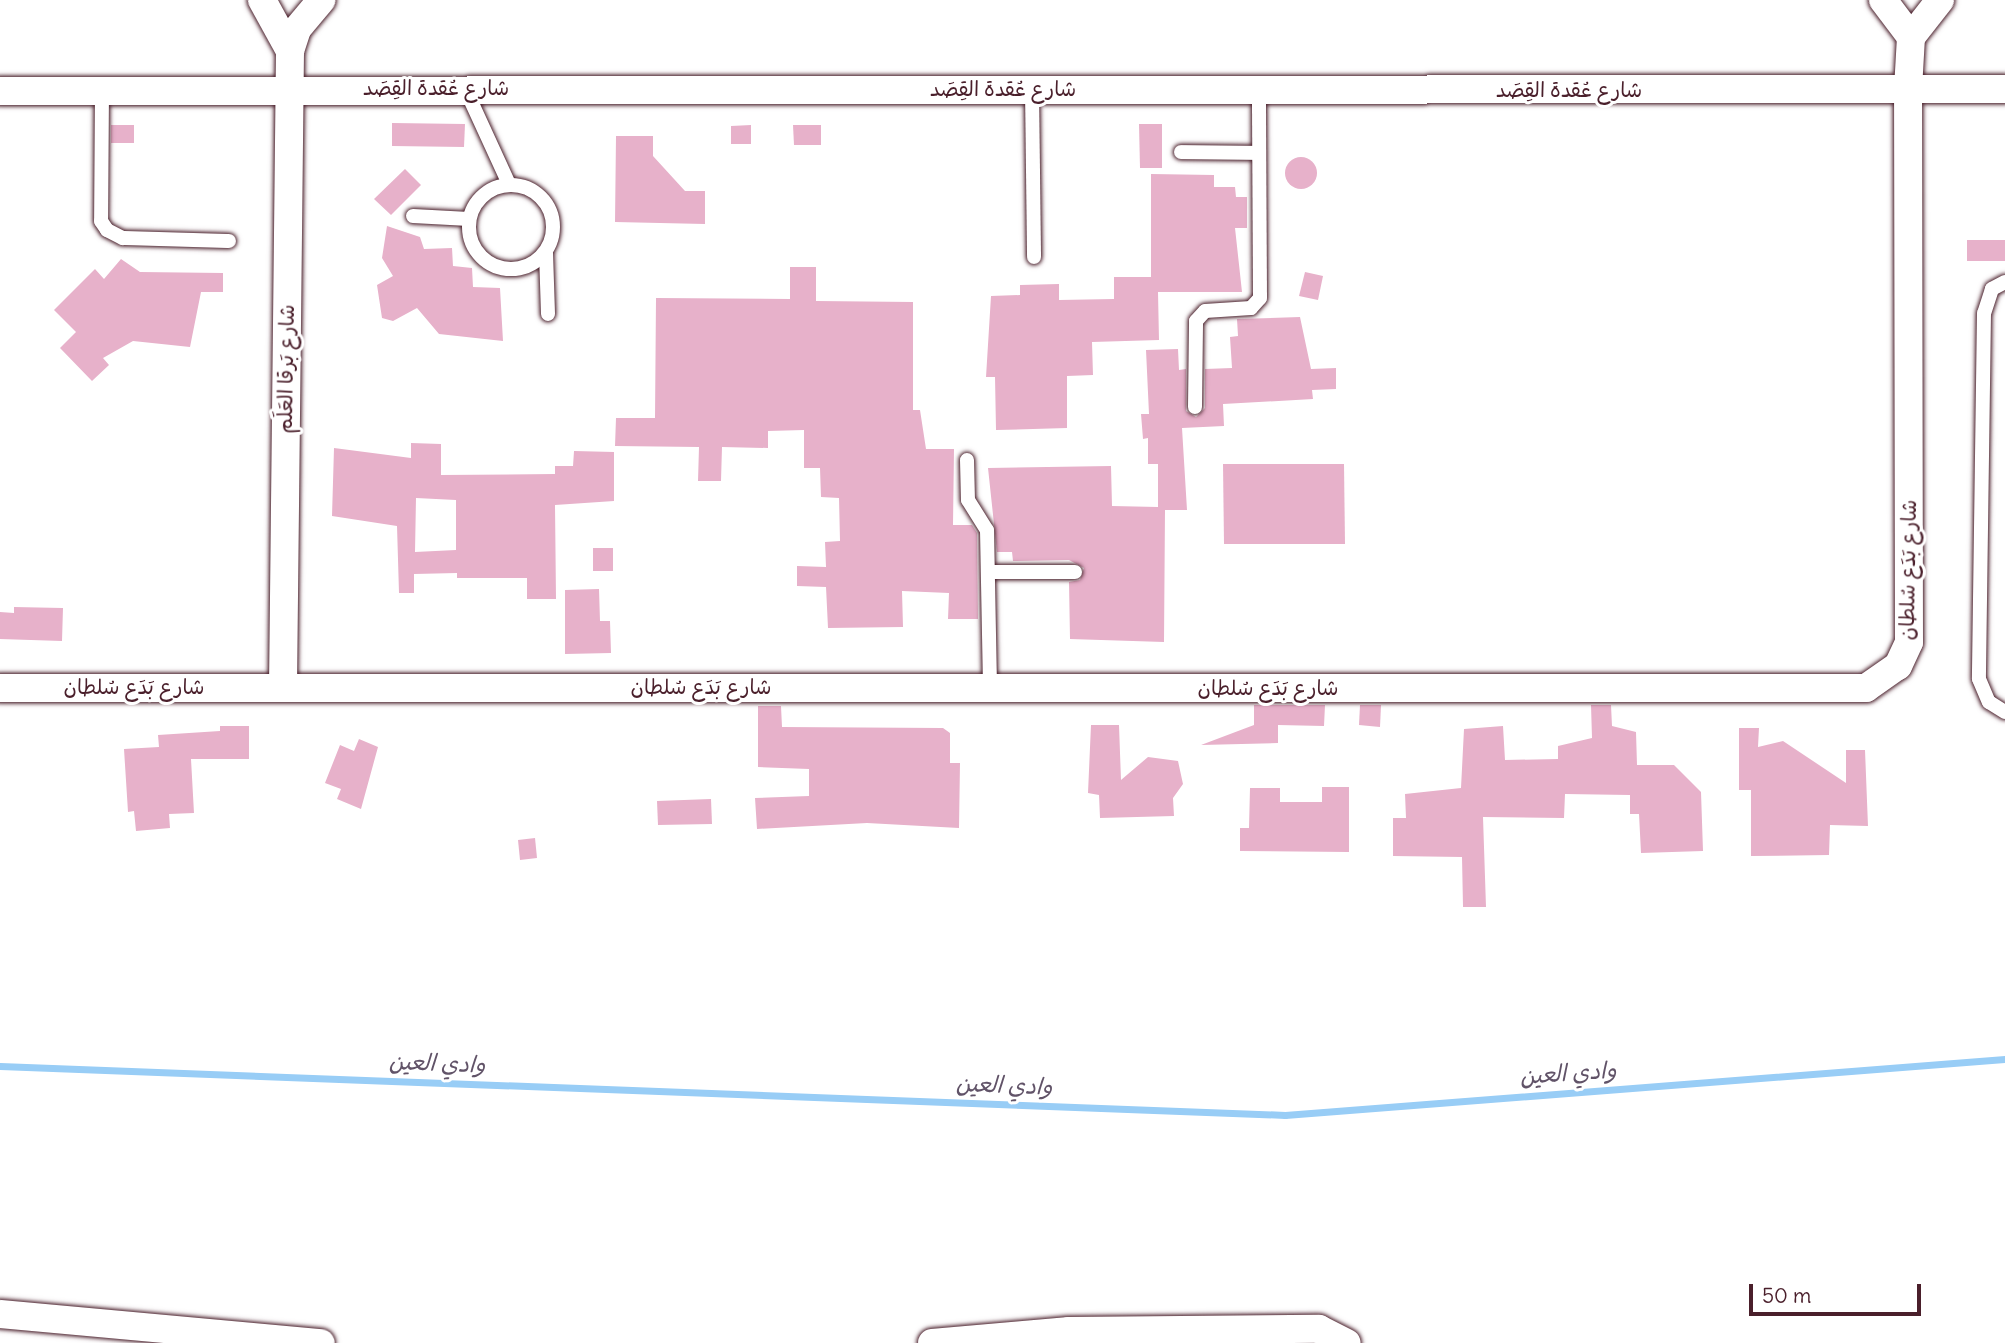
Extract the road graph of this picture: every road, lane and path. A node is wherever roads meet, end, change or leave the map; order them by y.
1 (262, 0) edge
2 (321, 0) edge
3 (1883, 0) edge
4 (1940, 0) edge
5 (1911, 37) junction
6 (290, 51) junction
7 (465, 88) junction
8 (289, 89) junction
9 (1031, 89) junction
10 (1908, 89) junction
11 (2005, 89) edge
12 (102, 90) junction
13 (0, 91) edge
14 (1259, 91) junction
15 (1181, 152) dead end
16 (1259, 153) junction
17 (509, 184) junction
18 (413, 216) dead end
19 (469, 219) junction
20 (229, 241) dead end
21 (546, 253) junction
22 (1034, 257) dead end
23 (2005, 282) edge
24 (548, 314) dead end
25 (1195, 407) dead end
26 (967, 460) dead end
27 (991, 572) junction
28 (1075, 572) dead end
29 (283, 686) junction
30 (0, 688) edge
31 (990, 688) junction
32 (2005, 712) edge
33 (0, 1314) edge
34 (321, 1343) edge
35 (932, 1343) edge
36 (1347, 1343) edge

1 - 6 street
2 - 6 street, شارع بَرقا العَلَم
3 - 5 street
4 - 5 street
5 - 10 street, شارع بَدَع سُلطان
6 - 8 street, شارع بَرقا العَلَم
7 - 8 street, شارع عُقدة القِصَد
7 - 9 street, شارع عُقدة القِصَد
7 - 17 lane
8 - 12 street, شارع عُقدة القِصَد
8 - 29 street, شارع بَرقا العَلَم
9 - 14 street, شارع عُقدة القِصَد
9 - 22 lane
10 - 11 street, شارع عُقدة القِصَد
10 - 14 street, شارع عُقدة القِصَد
10 - 31 street, شارع بَدَع سُلطان
12 - 13 street, شارع عُقدة القِصَد
12 - 20 lane
14 - 16 lane
15 - 16 lane
16 - 25 lane
17 - 19 lane
17 - 21 lane
18 - 19 lane
19 - 21 lane
21 - 24 lane
23 - 32 lane
26 - 27 lane
27 - 28 lane
27 - 31 lane
29 - 30 street, شارع بَدَع سُلطان
29 - 31 street, شارع بَدَع سُلطان
33 - 34 street
35 - 36 street

